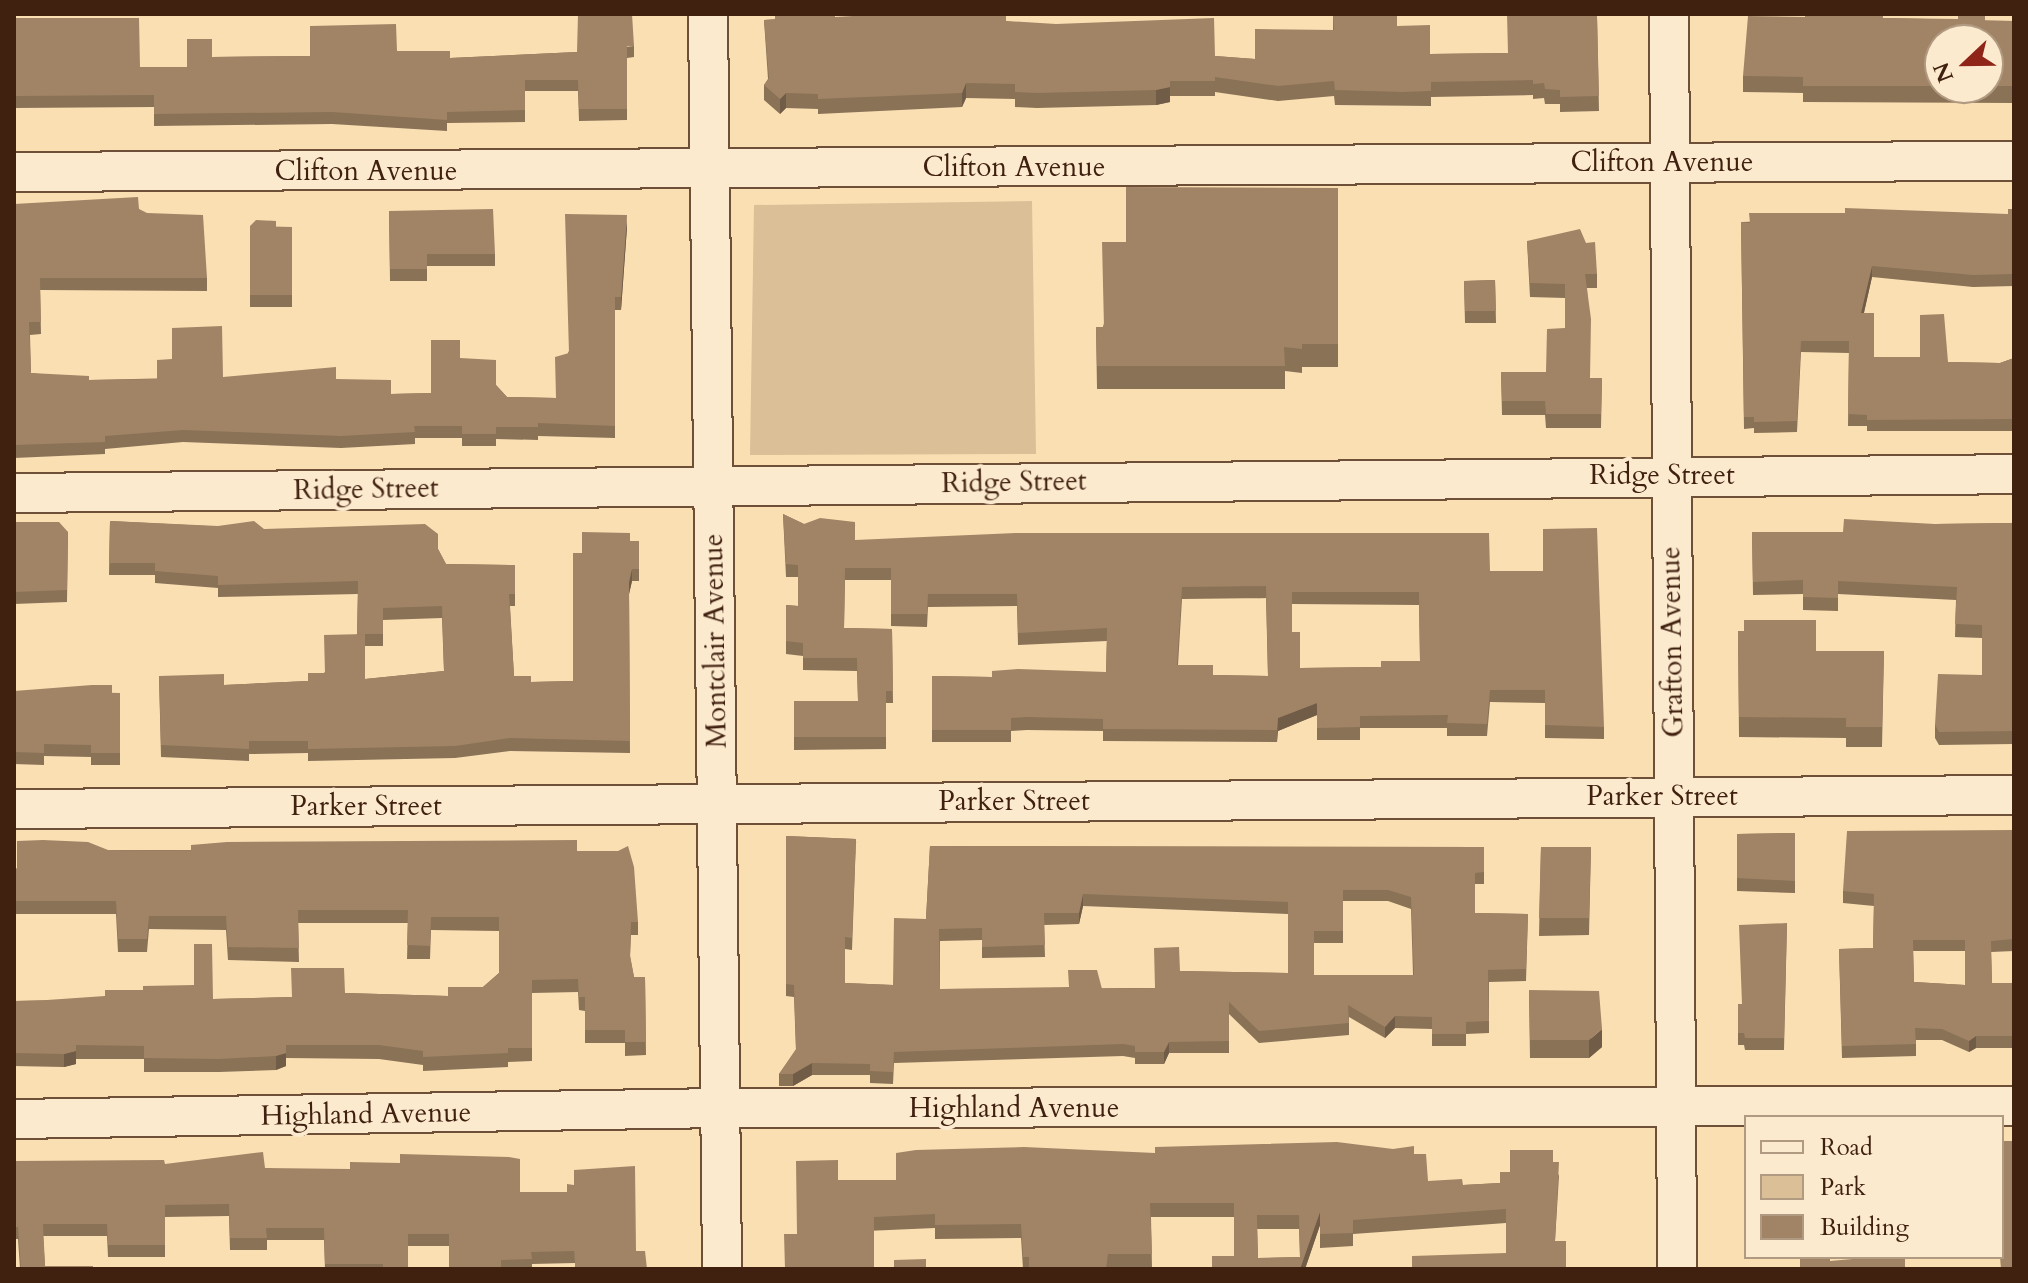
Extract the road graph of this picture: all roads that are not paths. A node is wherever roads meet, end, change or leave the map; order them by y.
1 (708, 14) edge
2 (1669, 14) edge
3 (2014, 161) edge
4 (1669, 162) junction
5 (710, 170) junction
6 (14, 172) edge
7 (1669, 474) junction
8 (2014, 474) edge
9 (714, 485) junction
10 (14, 493) edge
11 (2014, 795) edge
12 (1675, 796) junction
13 (717, 803) junction
14 (14, 809) edge
15 (2014, 1106) edge
16 (721, 1108) junction
17 (1678, 1109) junction
18 (14, 1119) edge
19 (722, 1269) edge
20 (1677, 1269) edge

1 - 5 street, Montclair Avenue
2 - 4 street, Grafton Avenue
3 - 4 street, Clifton Avenue
4 - 5 street, Clifton Avenue
4 - 7 street, Grafton Avenue
5 - 6 street, Clifton Avenue
5 - 9 street, Montclair Avenue
7 - 8 street, Ridge Street
7 - 9 street, Ridge Street
7 - 12 street, Grafton Avenue
9 - 10 street, Ridge Street
9 - 13 street, Montclair Avenue
11 - 12 street, Parker Street
12 - 13 street, Parker Street
12 - 17 street, Grafton Avenue
13 - 14 street, Parker Street
13 - 16 street, Montclair Avenue
15 - 17 street, Highland Avenue
16 - 17 street, Highland Avenue
16 - 18 street, Highland Avenue
16 - 19 street, Montclair Avenue
17 - 20 street, Grafton Avenue

